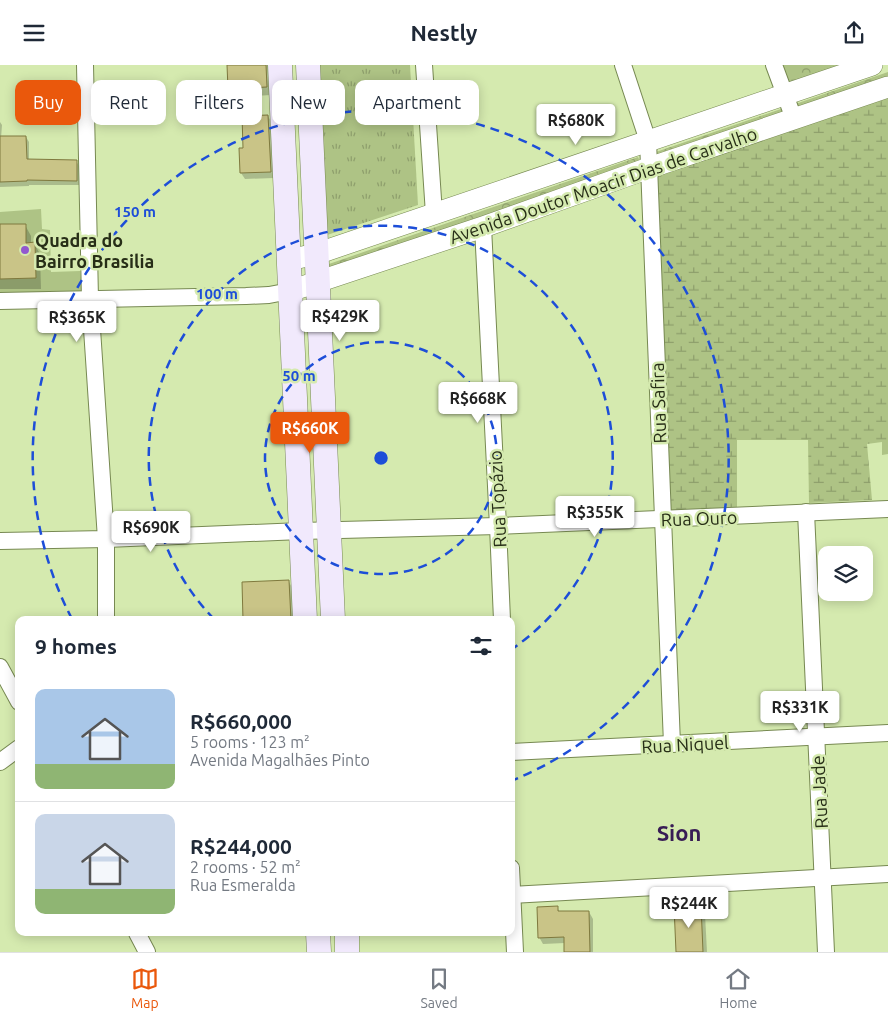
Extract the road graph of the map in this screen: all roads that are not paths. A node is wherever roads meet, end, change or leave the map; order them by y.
1 (85, 65) edge
2 (280, 65) edge
3 (308, 65) edge
4 (424, 65) edge
5 (623, 65) edge
6 (774, 65) edge
7 (872, 65) edge
8 (888, 87) edge
9 (784, 95) junction
10 (794, 119) junction
11 (648, 141) junction
12 (649, 168) junction
13 (434, 214) junction
14 (483, 227) junction
15 (316, 254) junction
16 (289, 260) junction
17 (318, 283) junction
18 (290, 291) junction
19 (90, 299) junction
20 (0, 301) edge
21 (297, 435) junction
22 (324, 435) junction
23 (888, 509) edge
24 (806, 513) junction
25 (663, 519) junction
26 (498, 526) junction
27 (301, 531) junction
28 (329, 531) junction
29 (106, 539) junction
30 (0, 541) edge
31 (106, 616) edge
32 (305, 616) edge
33 (333, 616) edge
34 (502, 616) edge
35 (0, 667) edge
36 (15, 695) edge
37 (888, 733) edge
38 (816, 737) junction
39 (672, 744) junction
40 (15, 750) edge
41 (515, 753) edge
42 (0, 762) edge
43 (888, 874) edge
44 (823, 877) junction
45 (515, 895) edge
46 (139, 936) edge
47 (318, 936) edge
48 (347, 936) edge
49 (514, 936) edge
50 (148, 952) edge
51 (319, 952) edge
52 (348, 952) edge
53 (515, 952) edge
54 (826, 952) edge

1 - 19 street
2 - 16 main road
3 - 15 main road
4 - 13 street
5 - 11 street, Rua Safira
6 - 9 street
7 - 9 street, Avenida Doutor Moacir Dias de Carvalho
8 - 10 street, Avenida Doutor Moacir Dias de Carvalho
9 - 10 street
9 - 11 street, Avenida Doutor Moacir Dias de Carvalho
10 - 12 street, Avenida Doutor Moacir Dias de Carvalho
11 - 12 street, Rua Safira
11 - 13 street, Avenida Doutor Moacir Dias de Carvalho
12 - 14 street, Avenida Doutor Moacir Dias de Carvalho
12 - 25 street, Rua Safira
13 - 15 street, Avenida Doutor Moacir Dias de Carvalho
14 - 17 street, Avenida Doutor Moacir Dias de Carvalho
14 - 26 street, Rua Topázio
15 - 16 street, Avenida Doutor Moacir Dias de Carvalho
15 - 17 main road
16 - 18 main road
17 - 18 street, Avenida Doutor Moacir Dias de Carvalho
17 - 22 main road
18 - 19 street
18 - 21 main road
19 - 20 street
19 - 29 street
21 - 22 main road
21 - 27 main road
22 - 28 main road
23 - 24 street, Rua Ouro
24 - 25 street, Rua Ouro
24 - 38 street, Rua Jade
25 - 26 street, Rua Ouro
25 - 39 street, Rua Safira
26 - 28 street, Rua Ouro
26 - 34 street, Rua Topázio
27 - 28 street, Rua Ouro
27 - 29 street, Rua Ouro
27 - 32 main road
28 - 33 main road
29 - 30 street, Rua Ouro
29 - 31 street
35 - 36 street
37 - 38 street, Rua Niquel
38 - 39 street, Rua Niquel
38 - 44 street, Rua Jade
39 - 41 street, Rua Niquel
40 - 42 street
43 - 44 street
44 - 45 street
44 - 54 street, Rua Jade
46 - 50 street
47 - 51 main road
48 - 52 main road
49 - 53 street

